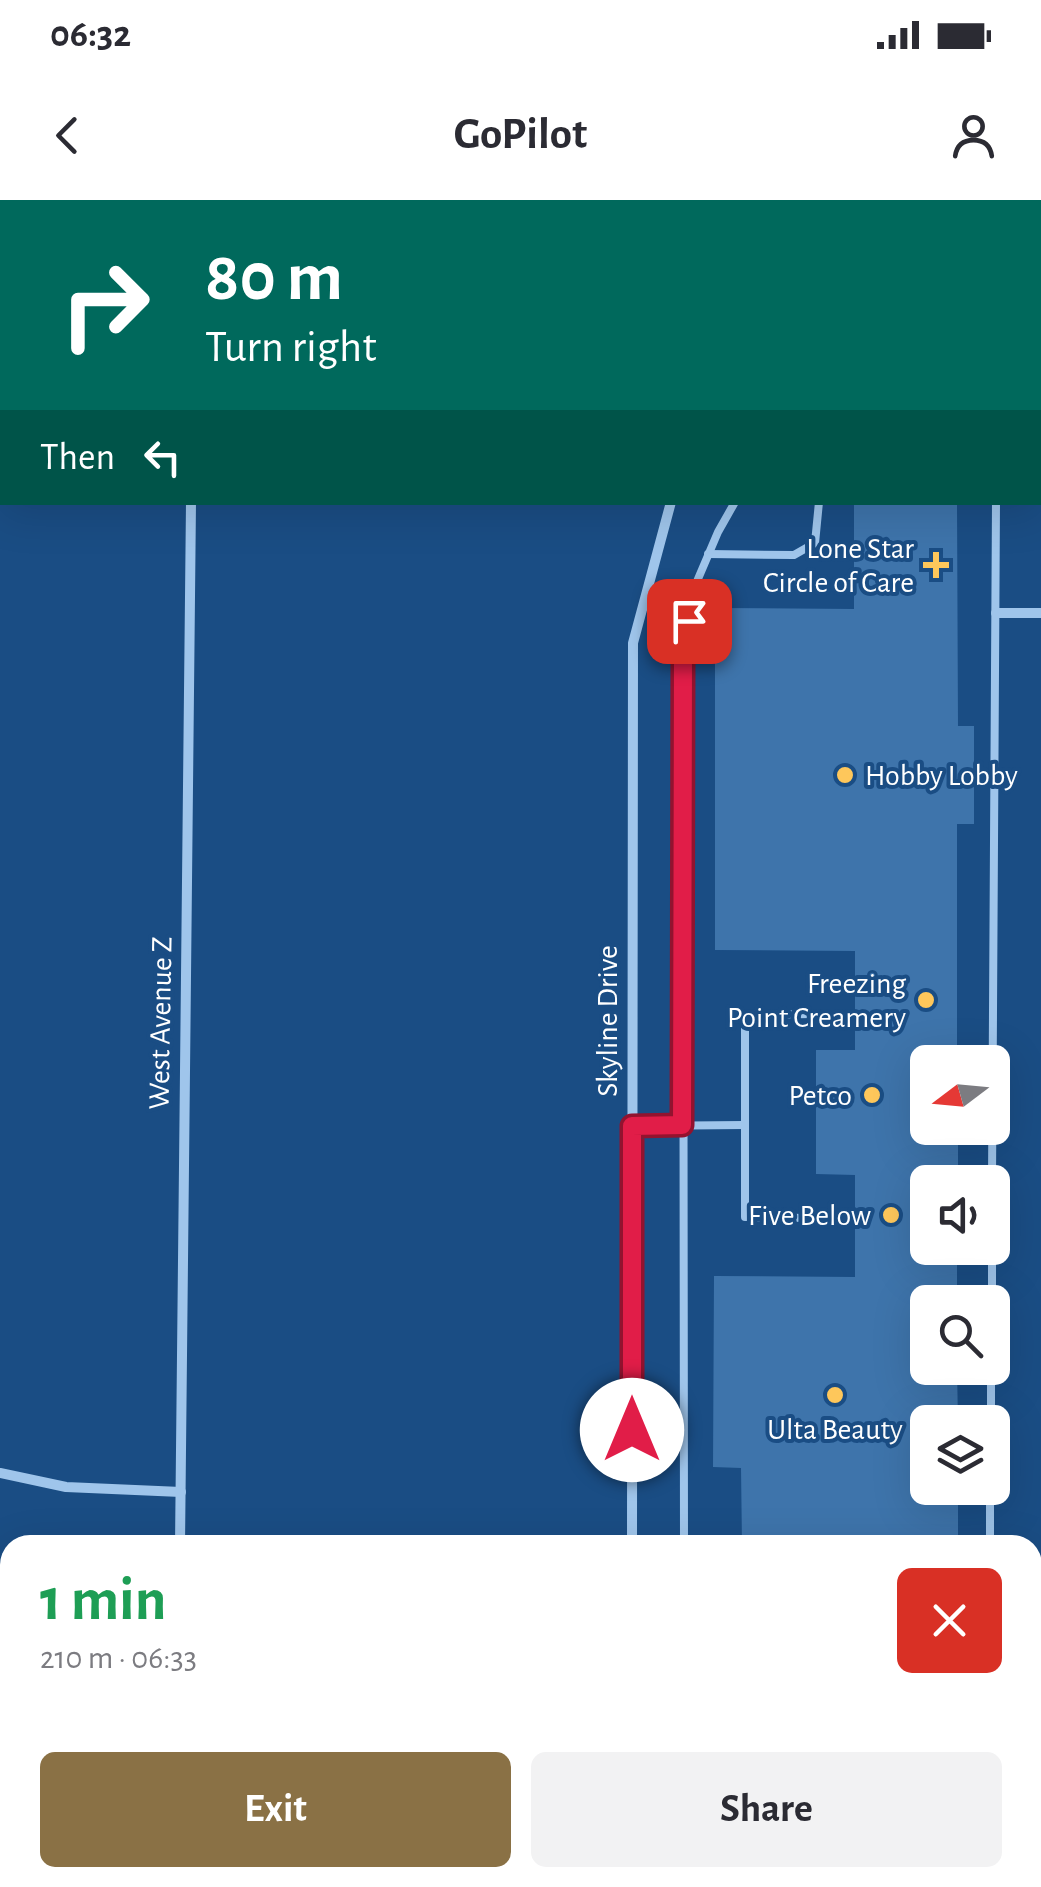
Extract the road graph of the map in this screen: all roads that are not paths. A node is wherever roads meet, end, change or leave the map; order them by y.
1 (191, 505) edge
2 (670, 505) edge
3 (733, 505) edge
4 (819, 505) edge
5 (996, 505) edge
6 (708, 554) junction
7 (1041, 613) edge
8 (996, 614) junction
9 (814, 1014) dead end
10 (682, 1125) junction
11 (744, 1125) junction
12 (632, 1126) junction
13 (992, 1165) edge
14 (808, 1218) dead end
15 (0, 1473) edge
16 (180, 1492) junction
17 (990, 1505) edge
18 (180, 1535) edge
19 (632, 1535) edge
20 (684, 1535) edge
21 (990, 1535) edge

1 - 16 street, West Avenue Z
2 - 12 street, Skyline Drive
3 - 6 lane
4 - 6 lane
5 - 8 lane
6 - 10 lane
7 - 8 street
8 - 13 lane
9 - 11 lane
10 - 11 lane
10 - 12 lane
10 - 20 lane
11 - 14 lane
12 - 19 street, Skyline Drive
15 - 16 street
16 - 18 street, West Avenue Z
17 - 21 lane

